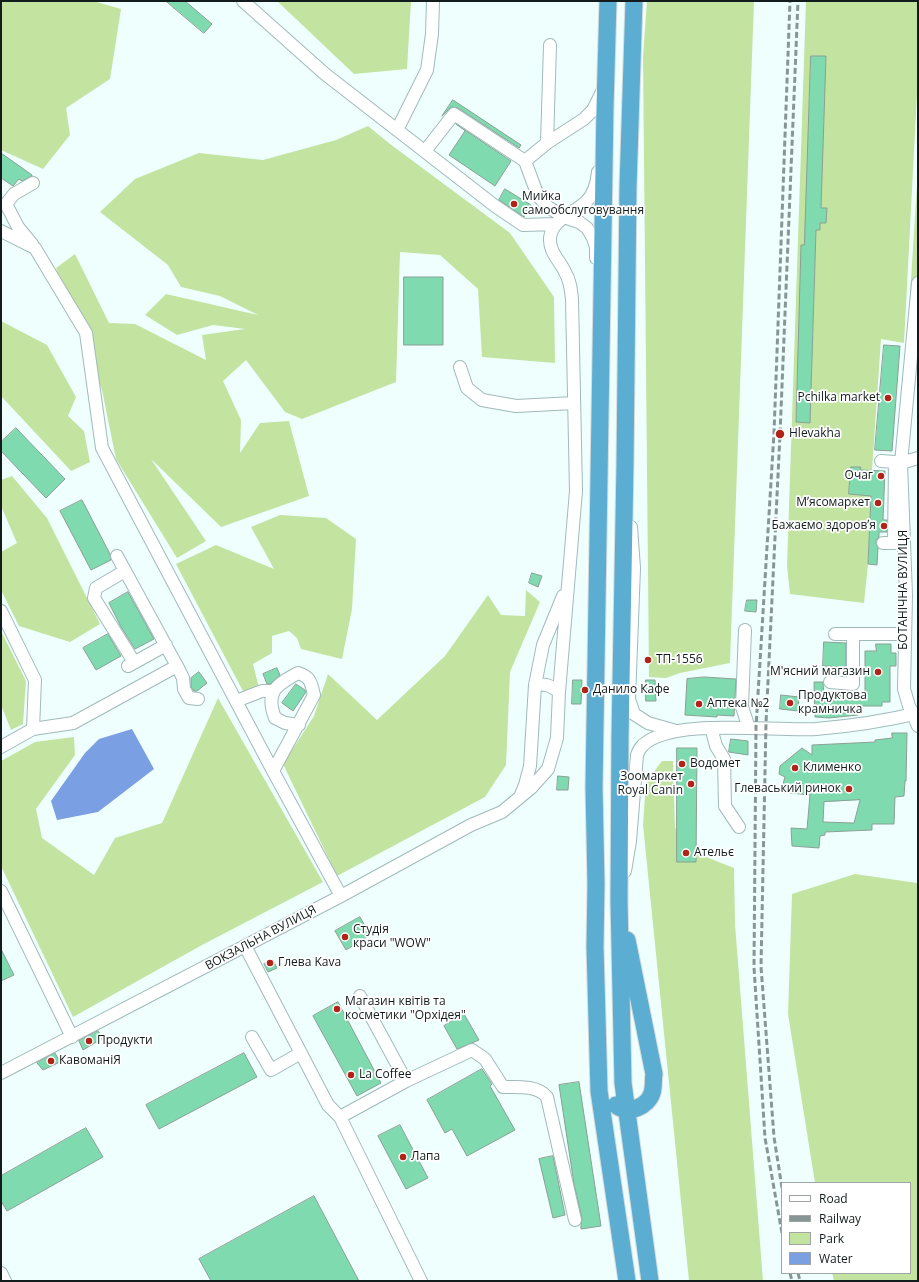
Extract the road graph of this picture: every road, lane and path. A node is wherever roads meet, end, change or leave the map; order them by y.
1 (243, 1) edge
2 (433, 1) edge
3 (634, 1) edge
4 (608, 3) edge
5 (550, 45) dead end
6 (606, 85) junction
7 (605, 107) junction
8 (397, 130) junction
9 (547, 143) junction
10 (425, 151) junction
11 (525, 161) junction
12 (33, 183) dead end
13 (560, 220) junction
14 (1, 231) edge
15 (35, 248) junction
16 (918, 284) edge
17 (602, 307) junction
18 (460, 367) dead end
19 (574, 403) junction
20 (918, 458) edge
21 (882, 461) dead end
22 (625, 465) junction
23 (899, 467) junction
24 (117, 556) dead end
25 (125, 571) junction
26 (568, 586) junction
27 (912, 594) edge
28 (1, 611) edge
29 (746, 630) dead end
30 (835, 634) dead end
31 (853, 634) junction
32 (904, 634) junction
33 (166, 646) junction
34 (176, 666) junction
35 (830, 682) dead end
36 (536, 685) junction
37 (274, 691) junction
38 (559, 692) junction
39 (198, 699) dead end
40 (236, 701) junction
41 (916, 718) edge
42 (299, 725) junction
43 (33, 728) junction
44 (714, 728) junction
45 (746, 728) junction
46 (677, 731) junction
47 (1, 747) edge
48 (531, 750) junction
49 (553, 754) junction
50 (274, 771) junction
51 (518, 800) junction
52 (740, 827) dead end
53 (1, 891) edge
54 (341, 896) junction
55 (619, 901) junction
56 (245, 946) junction
57 (360, 996) dead end
58 (72, 1036) junction
59 (252, 1037) dead end
60 (301, 1054) junction
61 (1, 1073) edge
62 (406, 1081) junction
63 (599, 1091) junction
64 (626, 1110) junction
65 (340, 1117) junction
66 (575, 1220) dead end
67 (1, 1273) edge
68 (5, 1281) edge
69 (421, 1281) edge
70 (627, 1281) edge
71 (650, 1281) edge

1 - 8 street
2 - 8 street
3 - 22 highway
4 - 6 highway
5 - 9 street
6 - 7 highway
6 - 9 street
7 - 13 street
7 - 17 highway
8 - 10 street
9 - 11 street
10 - 11 street
10 - 13 street
11 - 13 street
12 - 15 street
13 - 17 street
13 - 19 street, ВОКЗАЛЬНА ВУЛИЦЯ
14 - 15 street
15 - 40 street
16 - 23 street, БОТАНІЧНА ВУЛИЦЯ
17 - 63 highway
18 - 19 street
19 - 26 street, ВОКЗАЛЬНА ВУЛИЦЯ
20 - 23 street
21 - 23 street
22 - 46 street
22 - 55 highway
23 - 27 street, БОТАНІЧНА ВУЛИЦЯ
24 - 25 street
25 - 33 street
25 - 33 street
26 - 36 street
26 - 38 street, ВОКЗАЛЬНА ВУЛИЦЯ
27 - 32 street, БОТАНІЧНА ВУЛИЦЯ
28 - 43 street
29 - 45 street
30 - 31 street
31 - 32 street
31 - 35 street
32 - 41 street, БОТАНІЧНА ВУЛИЦЯ
33 - 34 street
34 - 39 street
34 - 43 street
36 - 38 street
36 - 48 street
37 - 40 street
37 - 42 street
37 - 42 street
38 - 49 street, ВОКЗАЛЬНА ВУЛИЦЯ
40 - 50 street
41 - 45 street
42 - 50 street
43 - 47 street
44 - 45 street
44 - 46 street
44 - 52 street
46 - 55 street
48 - 49 street
48 - 51 street
49 - 51 street, ВОКЗАЛЬНА ВУЛИЦЯ
50 - 54 street
51 - 54 street, ВОКЗАЛЬНА ВУЛИЦЯ
53 - 58 street
54 - 56 street, ВОКЗАЛЬНА ВУЛИЦЯ
55 - 64 highway
55 - 64 highway
56 - 58 street, ВОКЗАЛЬНА ВУЛИЦЯ
56 - 60 street
57 - 62 street
58 - 61 street, ВОКЗАЛЬНА ВУЛИЦЯ
59 - 60 street
60 - 65 street
62 - 65 street
62 - 66 street
63 - 64 highway
63 - 70 highway
64 - 71 highway
65 - 69 street
67 - 68 street

